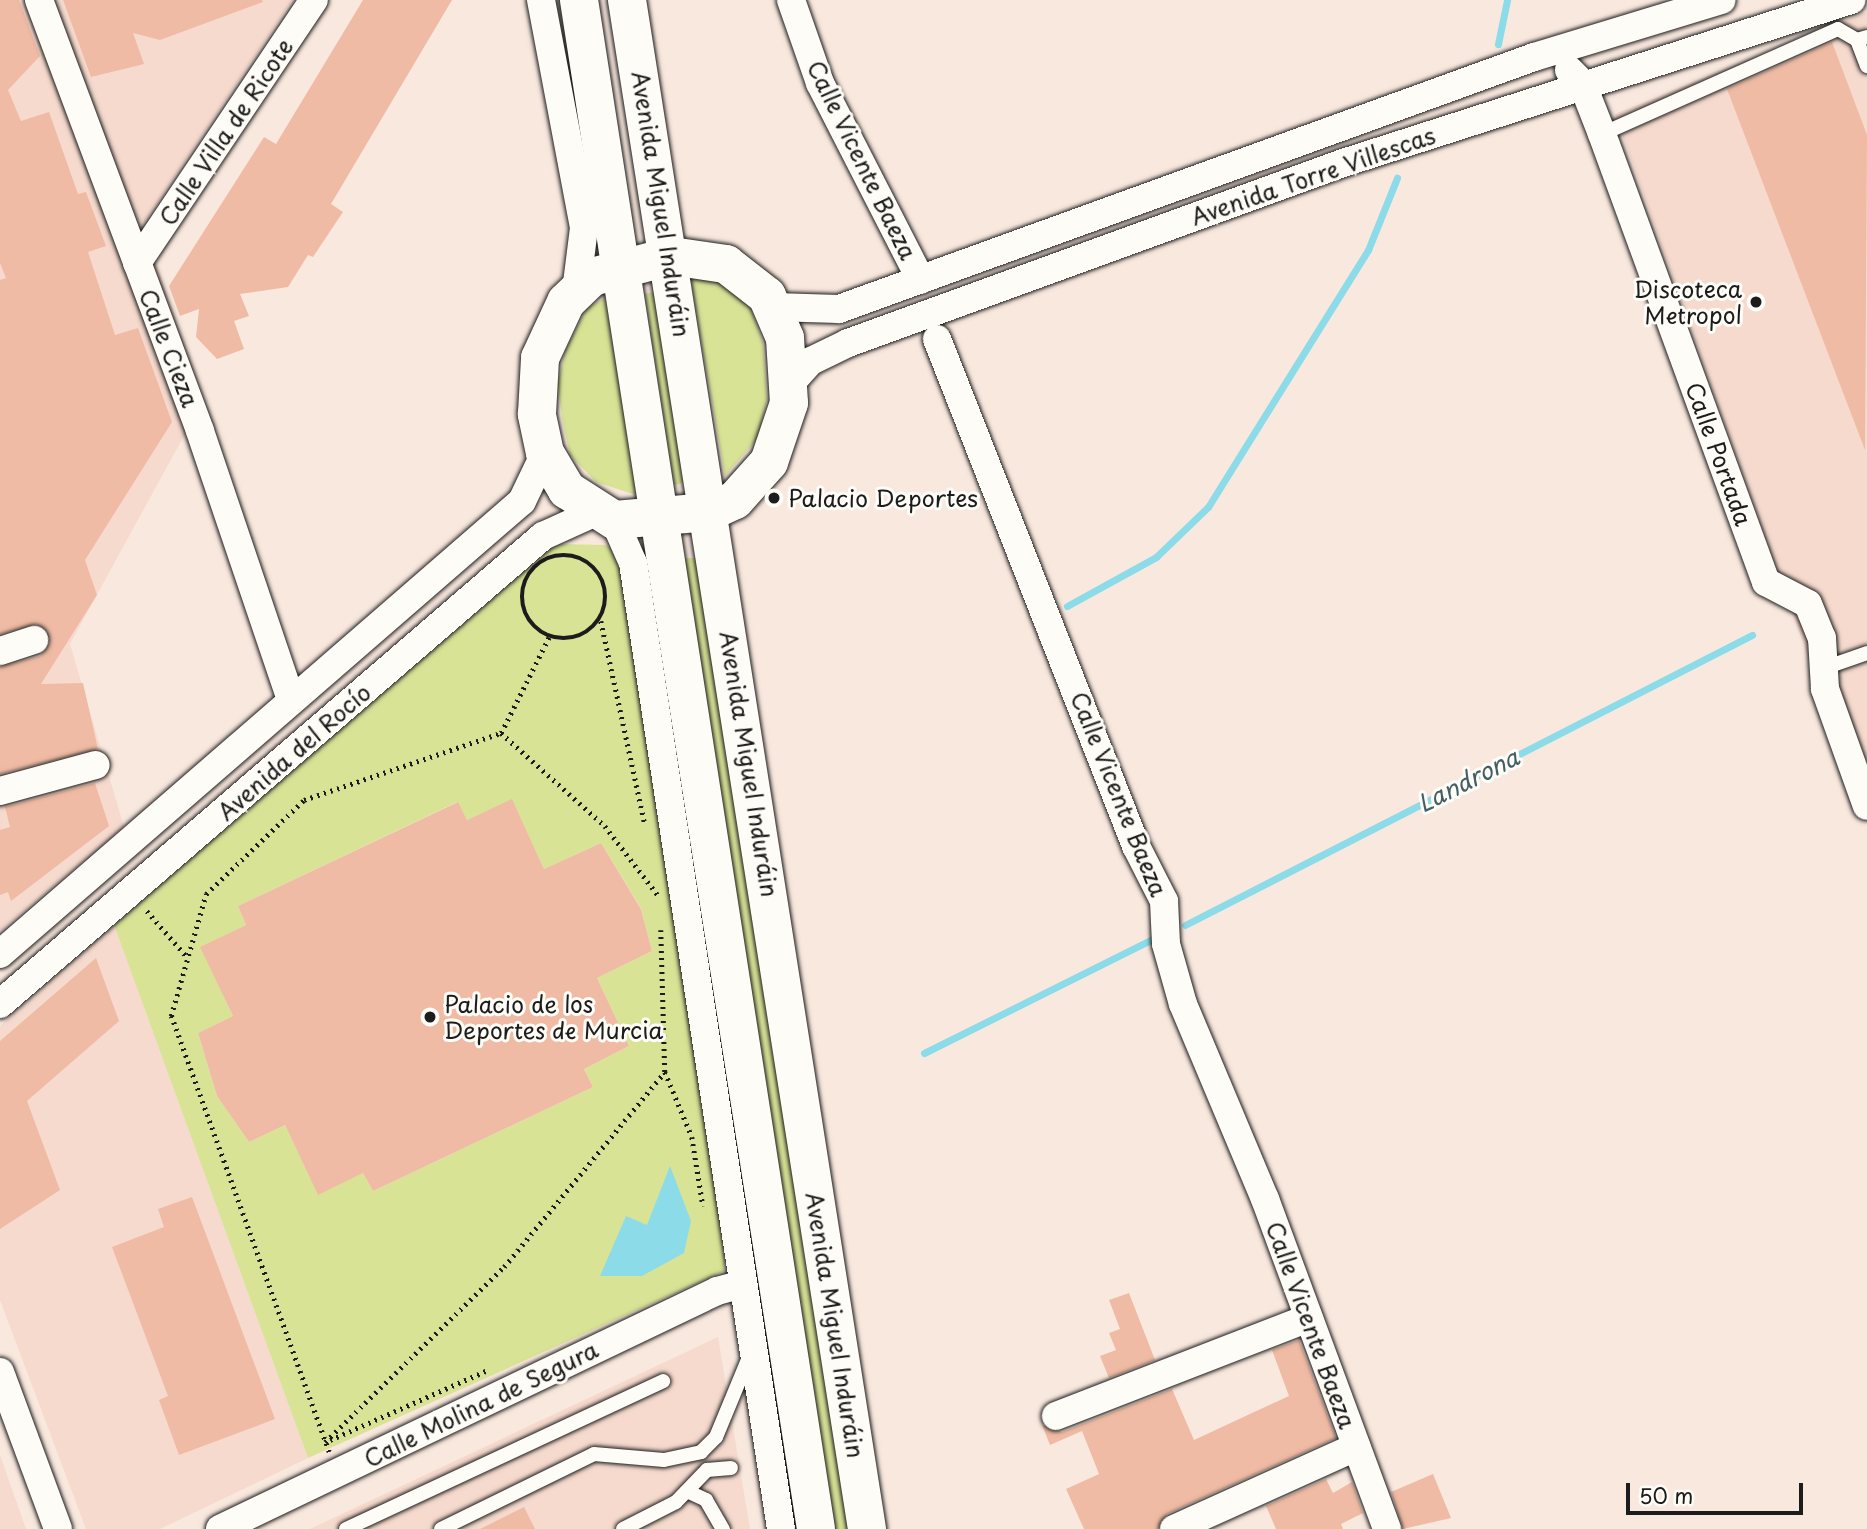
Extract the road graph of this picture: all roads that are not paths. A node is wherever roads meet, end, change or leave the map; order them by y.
1 (39, 0) edge
2 (314, 0) edge
3 (541, 0) edge
4 (579, 0) edge
5 (627, 0) edge
6 (791, 0) edge
7 (1722, 0) edge
8 (1739, 0) edge
9 (1851, 0) edge
10 (1862, 38) edge
11 (1528, 60) junction
12 (1867, 66) edge
13 (1582, 83) junction
14 (1602, 134) junction
15 (671, 257) junction
16 (137, 263) junction
17 (622, 265) junction
18 (921, 280) junction
19 (576, 291) junction
20 (774, 307) junction
21 (937, 340) dead end
22 (790, 384) junction
23 (545, 453) junction
24 (709, 512) junction
25 (605, 516) junction
26 (662, 519) junction
27 (34, 640) dead end
28 (0, 651) edge
29 (1867, 653) edge
30 (1824, 668) junction
31 (291, 700) junction
32 (320, 730) junction
33 (96, 765) dead end
34 (0, 791) edge
35 (1867, 806) edge
36 (1, 951) edge
37 (0, 1004) edge
38 (743, 1284) junction
39 (1309, 1318) junction
40 (753, 1347) junction
41 (0, 1372) edge
42 (663, 1381) dead end
43 (1056, 1416) dead end
44 (1356, 1447) junction
45 (731, 1468) dead end
46 (689, 1492) junction
47 (718, 1527) edge
48 (58, 1529) edge
49 (220, 1529) edge
50 (346, 1529) edge
51 (441, 1529) edge
52 (623, 1529) edge
53 (781, 1529) edge
54 (816, 1529) edge
55 (867, 1529) edge
56 (1174, 1529) edge
57 (1387, 1529) edge

1 - 16 street, Calle Cieza
2 - 16 street, Calle Villa de Ricote
3 - 19 street
4 - 17 main road, Avenida Miguel Induráin
5 - 15 main road, Avenida Miguel Induráin
6 - 18 street, Calle Vicente Baeza
7 - 11 street, Avenida Torre Villescas
8 - 13 street
9 - 13 street, Avenida Torre Villescas
10 - 12 lane
10 - 14 lane
11 - 13 street
11 - 18 street, Avenida Torre Villescas
13 - 14 street, Calle Portada
13 - 22 street, Avenida Torre Villescas
14 - 30 street, Calle Portada
15 - 17 main road
15 - 20 main road
15 - 24 main road, Avenida Miguel Induráin
16 - 31 street, Calle Cieza
17 - 19 main road
17 - 26 main road, Avenida Miguel Induráin
18 - 20 street, Avenida Torre Villescas
19 - 23 main road
20 - 22 main road
21 - 39 street, Calle Vicente Baeza
22 - 24 main road
23 - 25 main road
23 - 31 street, Avenida del Rocío
24 - 26 main road
24 - 55 main road, Avenida Miguel Induráin
25 - 26 main road
25 - 32 street, Avenida del Rocío
25 - 38 street
26 - 54 main road, Avenida Miguel Induráin
27 - 28 street
29 - 30 lane
30 - 35 street, Calle Portada
31 - 32 street
31 - 36 street, Avenida del Rocío
32 - 37 street, Avenida del Rocío
33 - 34 street
38 - 40 street
38 - 49 street, Calle Molina de Segura
39 - 43 street
39 - 44 street, Calle Vicente Baeza
40 - 51 lane
40 - 53 street
41 - 48 street
42 - 50 lane
44 - 56 street
44 - 57 street, Calle Vicente Baeza
45 - 46 lane
46 - 47 lane
46 - 52 lane

